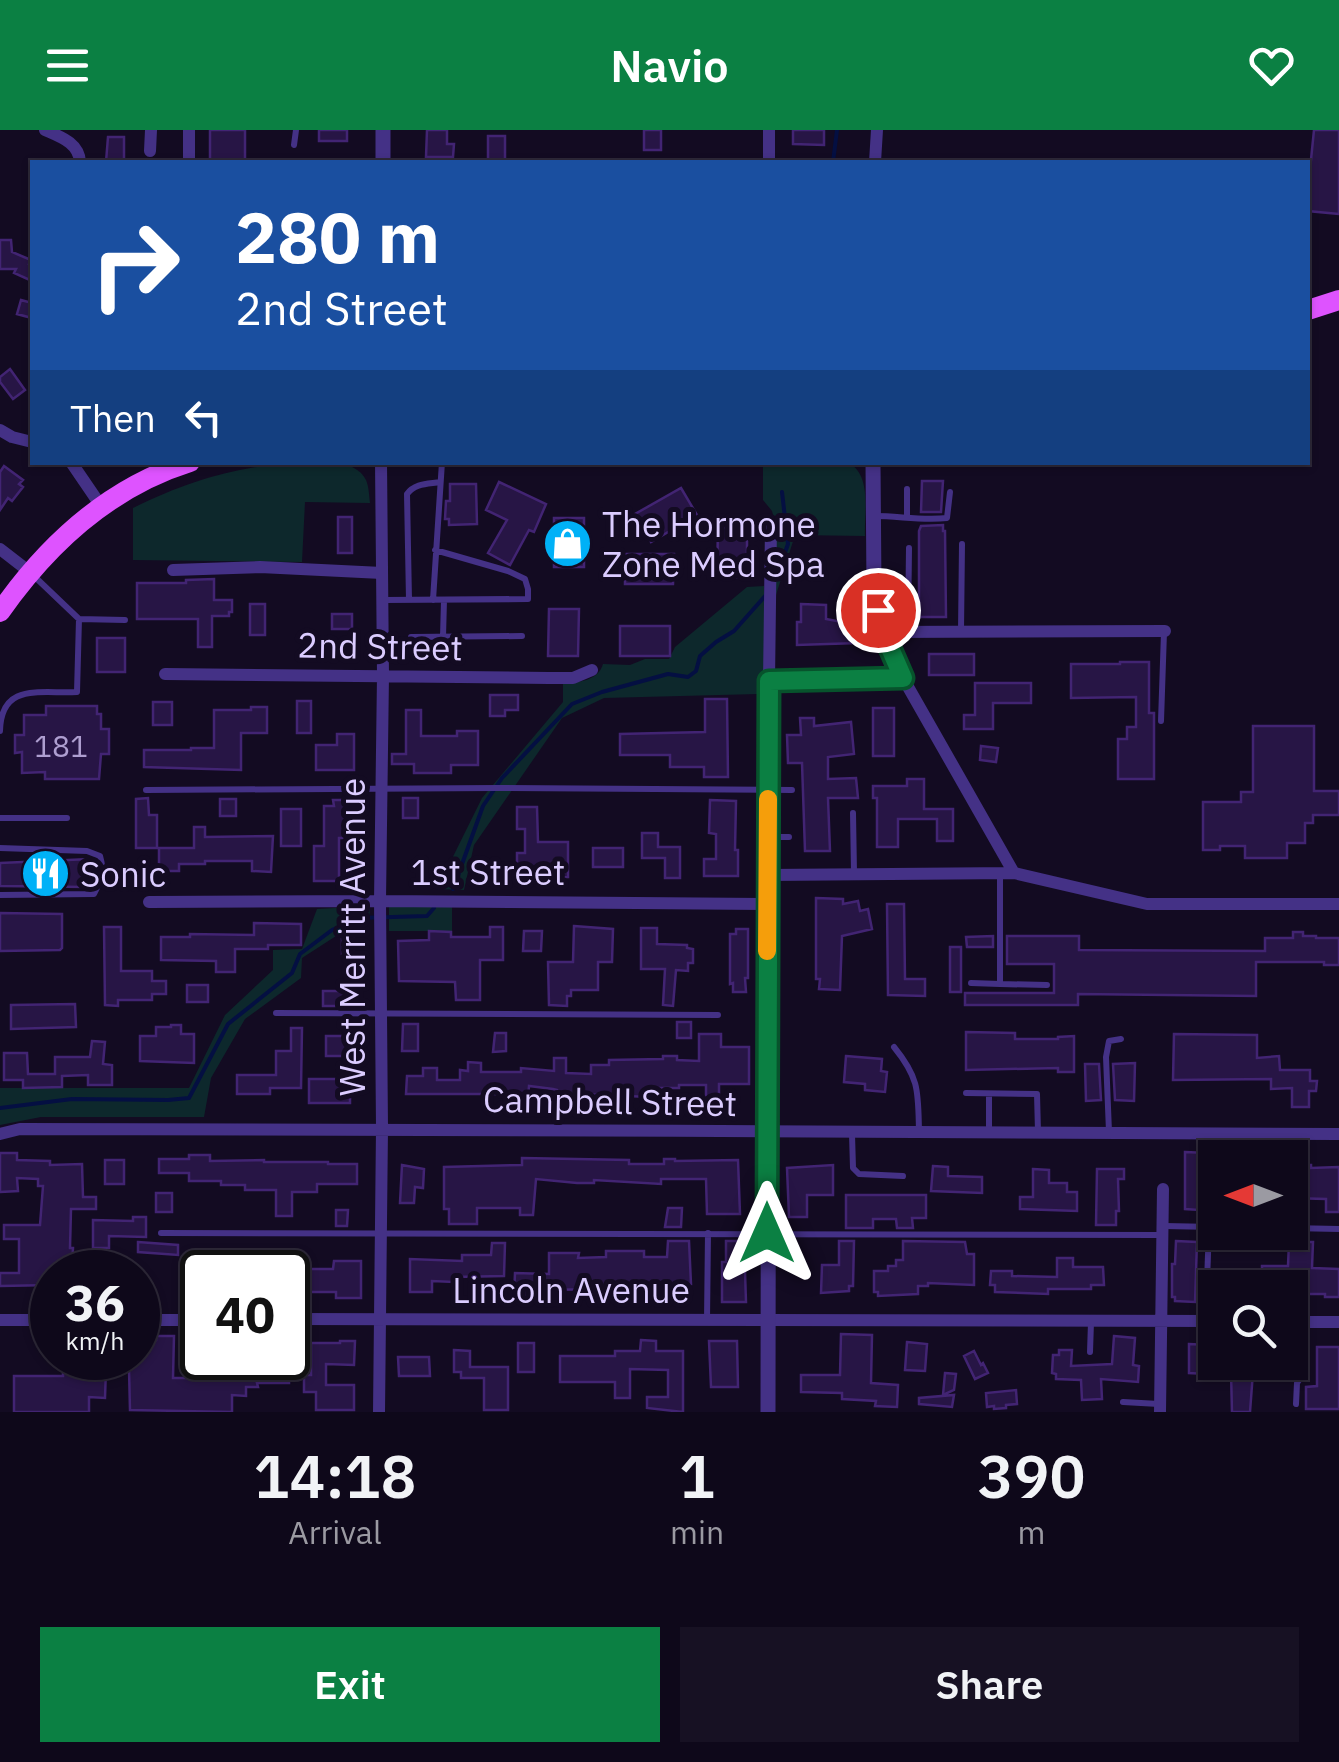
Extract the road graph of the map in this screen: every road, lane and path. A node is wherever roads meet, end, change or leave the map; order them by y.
1 (45, 130) edge
2 (151, 130) edge
3 (189, 130) edge
4 (296, 130) edge
5 (383, 130) edge
6 (770, 130) edge
7 (877, 130) edge
8 (294, 145) dead end
9 (150, 152) dead end
10 (80, 160) edge
11 (189, 160) edge
12 (383, 160) edge
13 (769, 160) edge
14 (875, 160) edge
15 (1339, 300) edge
16 (1310, 309) edge
17 (0, 430) edge
18 (30, 442) edge
19 (73, 465) edge
20 (381, 465) edge
21 (442, 465) edge
22 (873, 465) edge
23 (168, 466) edge
24 (440, 482) junction
25 (906, 488) dead end
26 (950, 492) dead end
27 (100, 506) junction
28 (873, 516) junction
29 (907, 518) junction
30 (770, 525) dead end
31 (962, 544) dead end
32 (909, 548) dead end
33 (0, 549) edge
34 (435, 550) junction
35 (173, 570) dead end
36 (31, 572) junction
37 (382, 573) junction
38 (382, 600) junction
39 (408, 600) junction
40 (433, 600) junction
41 (444, 600) junction
42 (0, 612) edge
43 (78, 619) junction
44 (125, 620) dead end
45 (1164, 631) joint
46 (883, 632) junction
47 (908, 632) junction
48 (962, 632) junction
49 (522, 636) dead end
50 (410, 637) dead end
51 (444, 637) junction
52 (592, 670) dead end
53 (165, 674) dead end
54 (383, 675) junction
55 (903, 678) junction
56 (769, 681) junction
57 (1162, 721) dead end
58 (0, 732) edge
59 (382, 788) junction
60 (768, 789) junction
61 (146, 790) dead end
62 (792, 790) dead end
63 (854, 813) dead end
64 (0, 818) edge
65 (67, 818) dead end
66 (768, 837) junction
67 (790, 837) dead end
68 (0, 848) edge
69 (1007, 873) junction
70 (854, 874) junction
71 (767, 875) junction
72 (0, 895) edge
73 (149, 902) dead end
74 (380, 903) junction
75 (767, 904) junction
76 (1339, 904) edge
77 (970, 983) dead end
78 (1000, 984) junction
79 (1047, 985) dead end
80 (381, 1012) junction
81 (276, 1013) dead end
82 (718, 1015) dead end
83 (1122, 1038) dead end
84 (894, 1047) dead end
85 (966, 1093) dead end
86 (989, 1094) junction
87 (382, 1128) junction
88 (767, 1132) junction
89 (852, 1132) junction
90 (918, 1133) junction
91 (989, 1133) junction
92 (1038, 1133) junction
93 (0, 1134) edge
94 (1109, 1134) junction
95 (1339, 1134) edge
96 (903, 1176) dead end
97 (1162, 1189) dead end
98 (1198, 1228) edge
99 (1308, 1228) edge
100 (1339, 1229) edge
101 (1162, 1231) junction
102 (161, 1232) dead end
103 (767, 1233) junction
104 (381, 1234) junction
105 (708, 1234) junction
106 (310, 1319) edge
107 (380, 1319) junction
108 (0, 1320) edge
109 (30, 1320) edge
110 (1091, 1320) junction
111 (1162, 1320) junction
112 (708, 1321) junction
113 (1198, 1321) edge
114 (767, 1322) junction
115 (1308, 1322) edge
116 (1339, 1322) edge
117 (1090, 1352) dead end
118 (1299, 1380) edge
119 (1123, 1402) dead end
120 (1296, 1404) dead end
121 (1160, 1408) edge
122 (379, 1412) edge
123 (768, 1412) edge

1 - 10 street
2 - 9 street
3 - 11 street
4 - 8 lane
5 - 12 street
6 - 13 street
7 - 14 street
15 - 16 main road
17 - 18 street
19 - 27 street
20 - 37 street, West Merritt Avenue
21 - 24 lane
22 - 28 street
23 - 27 main road
24 - 34 lane
24 - 39 lane
25 - 29 lane
26 - 29 lane
27 - 36 main road
28 - 29 lane
28 - 46 street
30 - 56 street
31 - 48 lane
32 - 47 lane
33 - 36 street
34 - 40 lane
34 - 41 lane
35 - 37 street
36 - 42 main road
36 - 43 lane
37 - 38 street, West Merritt Avenue
38 - 39 lane
38 - 54 street, West Merritt Avenue
39 - 40 lane
40 - 41 lane
41 - 51 lane
43 - 44 lane
43 - 58 lane
45 - 48 street
45 - 57 lane
46 - 47 street
46 - 55 street
47 - 48 street
49 - 51 lane
50 - 51 lane
52 - 54 street, 2nd Street
53 - 54 street, 2nd Street
54 - 59 street, West Merritt Avenue
55 - 56 street
55 - 69 street
56 - 60 street
59 - 60 lane
59 - 61 lane
59 - 74 street, West Merritt Avenue
60 - 62 lane
60 - 66 street
63 - 70 lane
64 - 65 lane
66 - 67 lane
66 - 71 street
68 - 72 lane
69 - 70 street
69 - 76 street
69 - 78 lane
70 - 71 street
71 - 75 street
73 - 74 street, 1st Street
74 - 75 street, 1st Street
74 - 80 street, West Merritt Avenue
75 - 88 street
77 - 78 lane
78 - 79 lane
80 - 81 lane
80 - 82 lane
80 - 87 street, West Merritt Avenue
83 - 94 lane
84 - 90 lane
85 - 86 lane
86 - 91 lane
86 - 92 lane
87 - 88 street, Campbell Street
87 - 93 street, Campbell Street
87 - 104 street, West Merritt Avenue
88 - 89 street, Campbell Street
88 - 103 street
89 - 90 street, Campbell Street
89 - 96 lane
90 - 91 street, Campbell Street
91 - 92 street, Campbell Street
92 - 94 street, Campbell Street
94 - 95 street, Campbell Street
97 - 101 street
98 - 101 lane
99 - 100 lane
101 - 103 lane
101 - 111 street
102 - 104 lane
103 - 105 lane
103 - 114 street
104 - 105 lane
104 - 107 street, West Merritt Avenue
105 - 112 lane
106 - 107 street, Lincoln Avenue
107 - 112 street, Lincoln Avenue
107 - 122 street, West Merritt Avenue
108 - 109 street
110 - 111 street, Lincoln Avenue
110 - 114 street, Lincoln Avenue
110 - 117 lane
111 - 113 street, Lincoln Avenue
111 - 121 street
112 - 114 street, Lincoln Avenue
114 - 123 street
115 - 116 street
118 - 120 lane
119 - 121 lane

